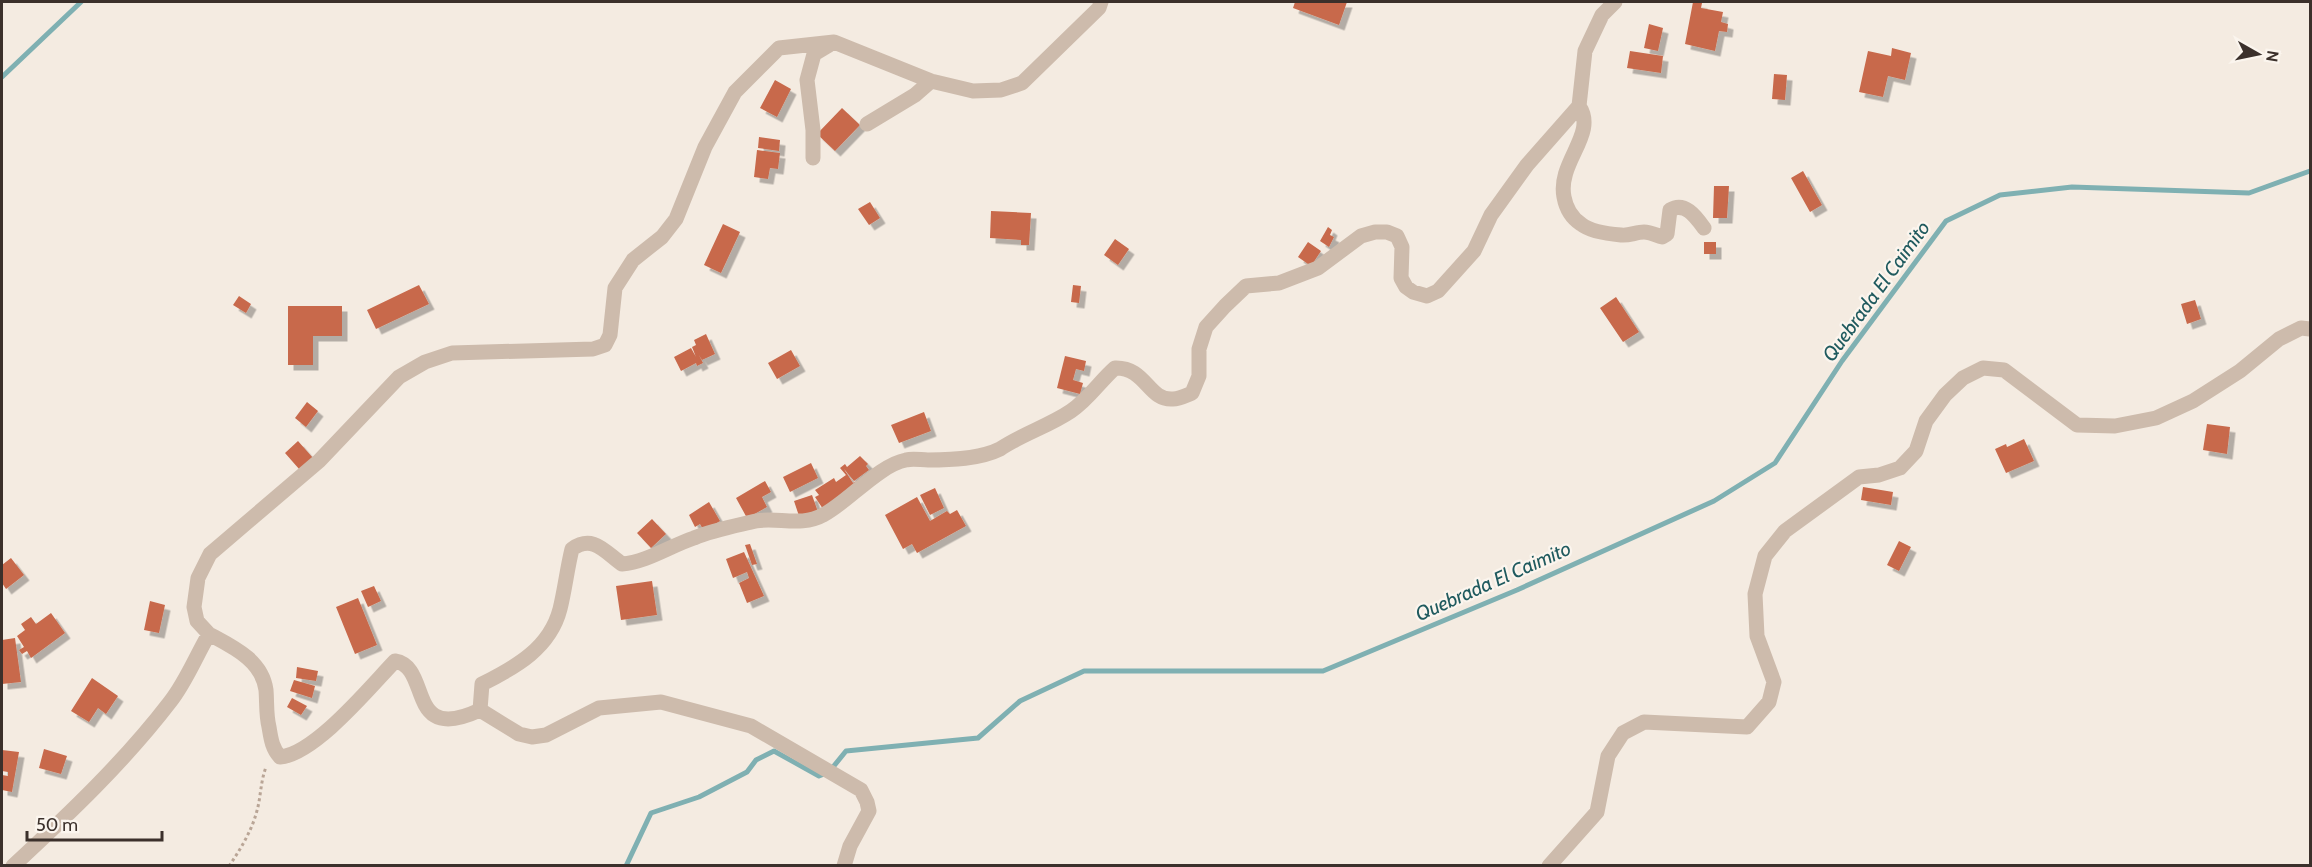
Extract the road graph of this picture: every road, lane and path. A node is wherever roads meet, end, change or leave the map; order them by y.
1 (1101, 2) edge
2 (1615, 2) edge
3 (834, 42) junction
4 (931, 81) junction
5 (1580, 106) junction
6 (867, 124) dead end
7 (813, 158) dead end
8 (1704, 228) dead end
9 (2310, 329) edge
10 (209, 634) junction
11 (480, 710) junction
12 (273, 749) junction
13 (13, 866) edge
14 (229, 866) edge
15 (844, 866) edge
16 (1549, 866) edge

1 - 4 street
2 - 5 street
3 - 4 street
3 - 7 street
3 - 10 street
4 - 6 street
5 - 8 street
5 - 11 street
9 - 16 street
10 - 12 street
10 - 13 street
11 - 12 street
11 - 15 street
12 - 14 path

